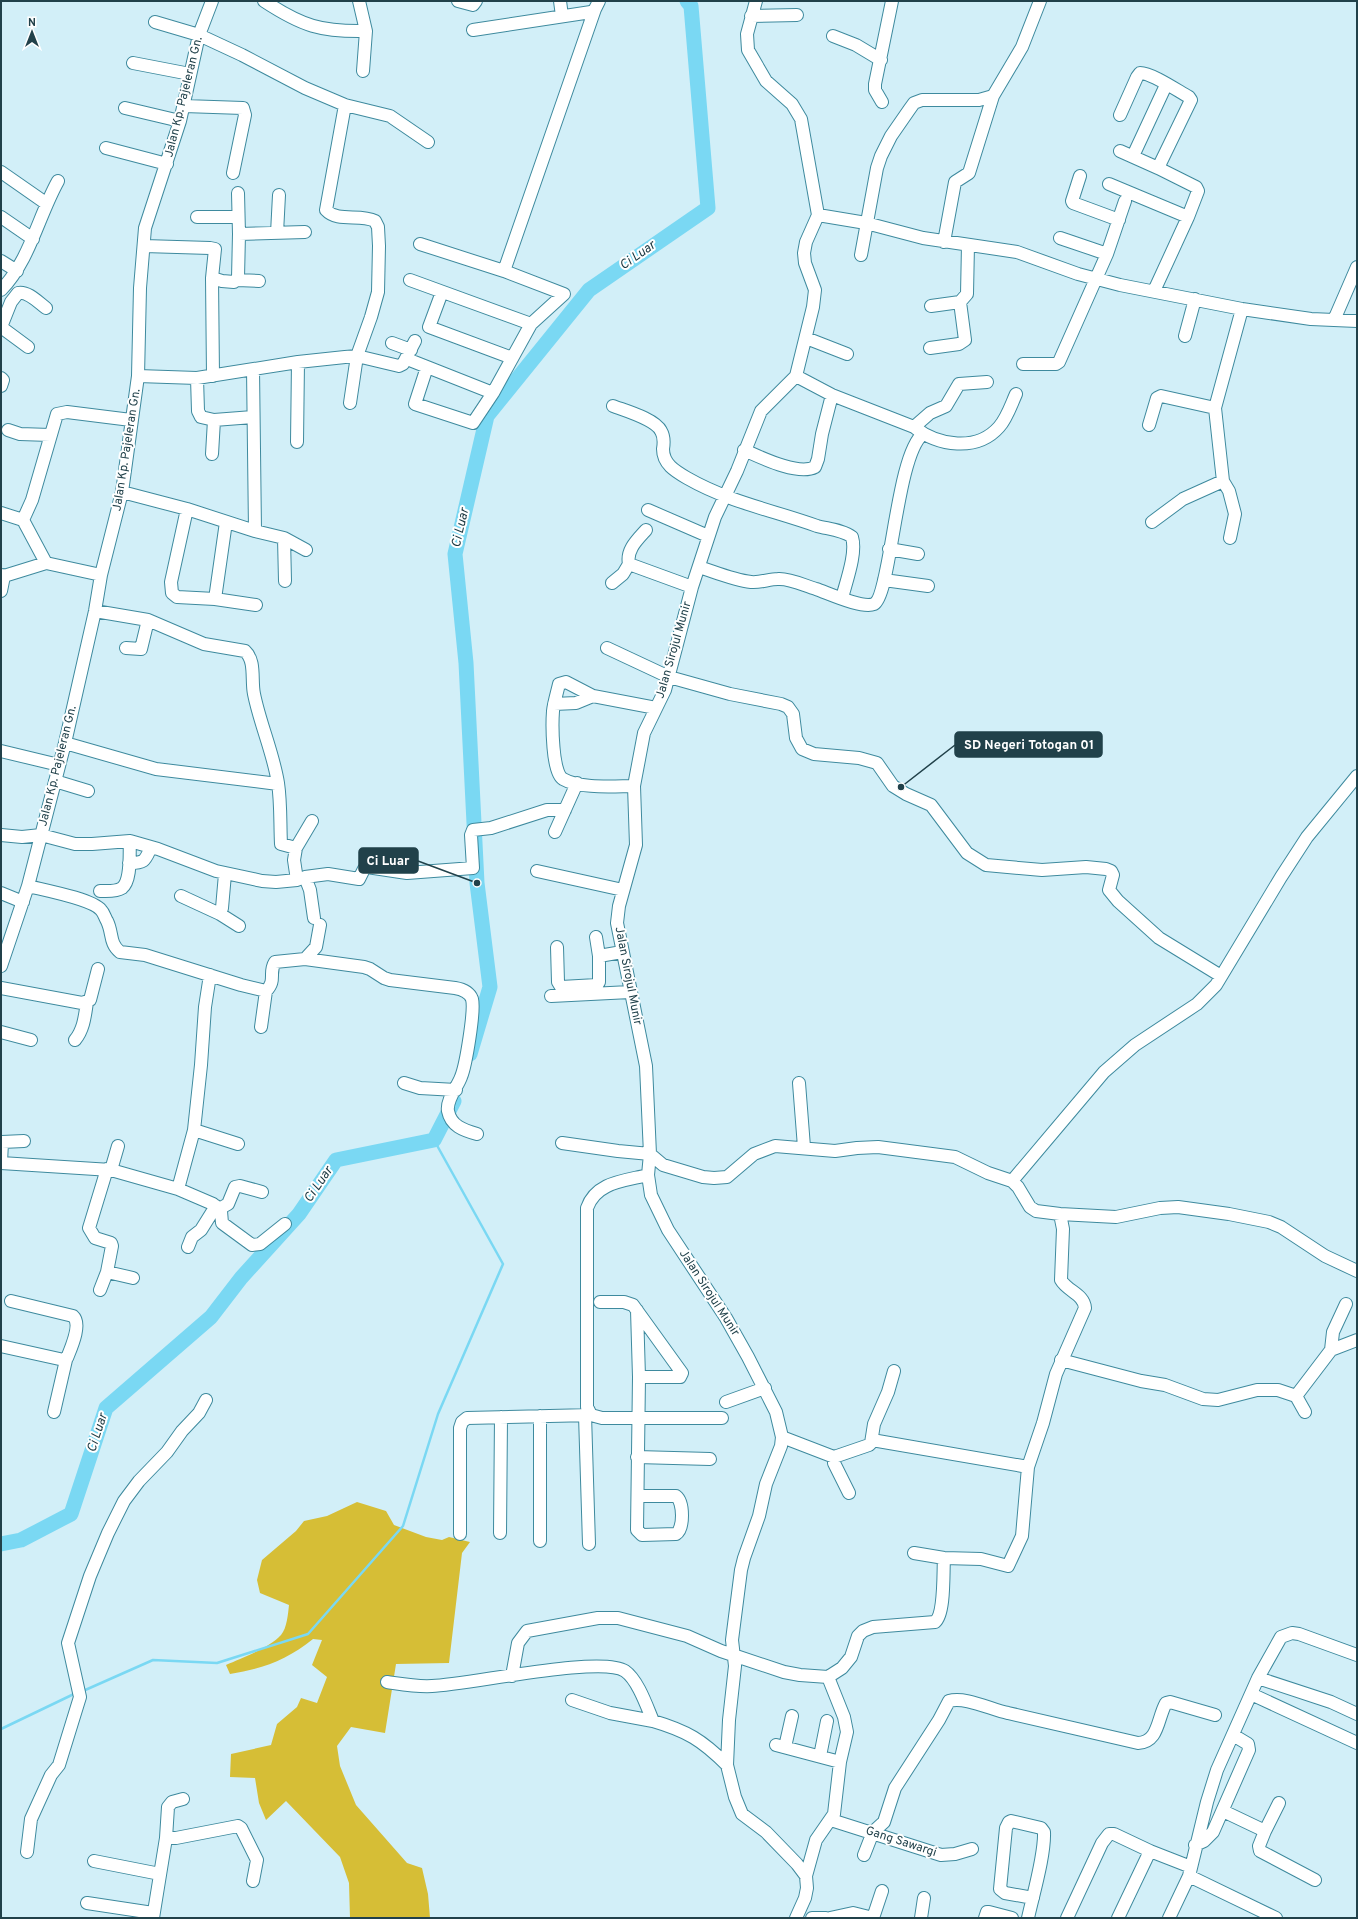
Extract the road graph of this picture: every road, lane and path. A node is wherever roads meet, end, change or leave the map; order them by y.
1 (212, 1) edge
2 (264, 1) edge
3 (359, 1) edge
4 (458, 1) edge
5 (476, 1) edge
6 (560, 1) edge
7 (756, 1) edge
8 (892, 1) edge
9 (1040, 1) edge
10 (597, 5) edge
11 (797, 15) dead end
12 (562, 16) junction
13 (751, 16) junction
14 (155, 22) dead end
15 (473, 30) dead end
16 (366, 31) junction
17 (199, 35) junction
18 (833, 36) dead end
19 (881, 60) junction
20 (133, 63) dead end
21 (363, 71) dead end
22 (190, 74) junction
23 (1166, 85) junction
24 (993, 96) junction
25 (882, 102) dead end
26 (345, 105) junction
27 (184, 106) junction
28 (125, 108) dead end
29 (1120, 115) dead end
30 (180, 121) junction
31 (428, 142) dead end
32 (106, 148) dead end
33 (1120, 151) dead end
34 (1133, 156) junction
35 (167, 164) junction
36 (1158, 168) junction
37 (1, 172) edge
38 (233, 173) dead end
39 (1080, 176) dead end
40 (58, 181) dead end
41 (1109, 184) dead end
42 (238, 193) dead end
43 (279, 195) dead end
44 (1125, 200) dead end
45 (47, 204) junction
46 (818, 215) junction
47 (1, 217) edge
48 (198, 217) dead end
49 (238, 217) junction
50 (1188, 218) junction
51 (1119, 220) junction
52 (866, 223) junction
53 (306, 232) dead end
54 (276, 233) junction
55 (239, 234) junction
56 (1060, 238) dead end
57 (33, 239) junction
58 (944, 242) junction
59 (420, 244) dead end
60 (968, 245) junction
61 (144, 246) junction
62 (1107, 254) junction
63 (861, 255) dead end
64 (1, 261) edge
65 (1357, 267) edge
66 (17, 271) junction
67 (504, 271) junction
68 (212, 278) junction
69 (1095, 278) junction
70 (237, 280) junction
71 (410, 280) dead end
72 (259, 281) dead end
73 (1, 290) edge
74 (1154, 291) junction
75 (442, 292) junction
76 (1195, 299) junction
77 (960, 302) junction
78 (930, 306) dead end
79 (46, 308) dead end
80 (1242, 309) junction
81 (1334, 320) junction
82 (1357, 321) edge
83 (531, 324) junction
84 (1, 327) edge
85 (1185, 336) dead end
86 (806, 338) junction
87 (392, 343) dead end
88 (28, 347) dead end
89 (930, 348) dead end
90 (413, 351) junction
91 (847, 354) dead end
92 (357, 356) junction
93 (512, 358) junction
94 (298, 362) junction
95 (1023, 364) dead end
96 (427, 367) junction
97 (253, 369) junction
98 (138, 376) junction
99 (213, 376) junction
100 (796, 376) junction
101 (1, 378) edge
102 (197, 378) junction
103 (987, 382) dead end
104 (1, 386) edge
105 (493, 393) junction
106 (1016, 394) dead end
107 (832, 395) junction
108 (350, 403) dead end
109 (613, 406) dead end
110 (1215, 408) junction
111 (253, 417) junction
112 (131, 420) junction
113 (214, 420) junction
114 (1149, 425) dead end
115 (8, 430) dead end
116 (919, 431) junction
117 (50, 435) junction
118 (297, 442) dead end
119 (744, 450) junction
120 (212, 454) dead end
121 (1223, 481) junction
122 (122, 492) junction
123 (724, 497) junction
124 (187, 509) junction
125 (648, 510) dead end
126 (1, 513) edge
127 (23, 520) junction
128 (226, 522) junction
129 (1152, 522) dead end
130 (646, 530) dead end
131 (255, 531) junction
132 (708, 536) junction
133 (284, 538) junction
134 (1230, 538) dead end
135 (889, 549) junction
136 (306, 550) dead end
137 (918, 554) dead end
138 (46, 563) junction
139 (629, 564) junction
140 (698, 567) junction
141 (101, 575) junction
142 (3, 576) edge
143 (884, 580) junction
144 (285, 581) dead end
145 (612, 583) dead end
146 (928, 586) dead end
147 (692, 587) junction
148 (1, 590) edge
149 (842, 598) junction
150 (215, 599) junction
151 (256, 605) dead end
152 (95, 611) junction
153 (148, 620) junction
154 (126, 648) dead end
155 (607, 648) dead end
156 (669, 677) junction
157 (593, 696) junction
158 (554, 704) junction
159 (656, 708) junction
160 (65, 743) junction
161 (1, 751) edge
162 (59, 765) junction
163 (1357, 776) edge
164 (55, 781) junction
165 (278, 784) junction
166 (577, 784) junction
167 (634, 786) junction
168 (88, 791) dead end
169 (565, 810) junction
170 (312, 821) dead end
171 (555, 832) dead end
172 (1, 835) edge
173 (41, 835) junction
174 (130, 841) junction
175 (151, 847) junction
176 (296, 848) junction
177 (129, 863) junction
178 (537, 870) dead end
179 (225, 874) junction
180 (302, 878) junction
181 (28, 886) junction
182 (623, 890) junction
183 (100, 891) dead end
184 (1, 893) edge
185 (181, 896) dead end
186 (23, 902) junction
187 (220, 914) junction
188 (239, 926) dead end
189 (596, 936) dead end
190 (557, 947) dead end
191 (622, 952) junction
192 (599, 956) junction
193 (305, 959) junction
194 (1, 966) edge
195 (98, 969) dead end
196 (210, 975) junction
197 (1221, 976) junction
198 (1, 988) edge
199 (266, 991) junction
200 (630, 992) junction
201 (551, 996) dead end
202 (87, 1002) junction
203 (261, 1027) dead end
204 (1, 1032) edge
205 (31, 1040) dead end
206 (75, 1040) dead end
207 (404, 1083) dead end
208 (799, 1083) dead end
209 (456, 1090) junction
210 (194, 1130) junction
211 (477, 1134) dead end
212 (24, 1141) dead end
213 (562, 1143) dead end
214 (238, 1144) dead end
215 (118, 1146) dead end
216 (804, 1147) junction
217 (650, 1154) junction
218 (1, 1163) edge
219 (109, 1170) junction
220 (648, 1175) junction
221 (1012, 1181) junction
222 (178, 1189) junction
223 (262, 1192) dead end
224 (218, 1207) junction
225 (1060, 1214) junction
226 (285, 1224) dead end
227 (188, 1247) dead end
228 (1357, 1271) edge
229 (107, 1272) junction
230 (133, 1278) dead end
231 (100, 1290) dead end
232 (11, 1301) dead end
233 (600, 1302) dead end
234 (1346, 1304) dead end
235 (637, 1310) junction
236 (638, 1336) junction
237 (655, 1336) junction
238 (1357, 1340) edge
239 (1, 1346) edge
240 (1330, 1350) junction
241 (66, 1360) junction
242 (1061, 1360) junction
243 (894, 1371) dead end
244 (639, 1377) junction
245 (765, 1388) junction
246 (1296, 1396) junction
247 (206, 1400) dead end
248 (726, 1402) dead end
249 (54, 1412) dead end
250 (1305, 1412) dead end
251 (588, 1415) junction
252 (540, 1416) junction
253 (501, 1417) junction
254 (722, 1418) dead end
255 (638, 1419) junction
256 (782, 1437) junction
257 (872, 1440) junction
258 (637, 1457) junction
259 (834, 1457) junction
260 (710, 1459) dead end
261 (1028, 1468) junction
262 (849, 1493) dead end
263 (638, 1496) junction
264 (460, 1534) dead end
265 (500, 1534) dead end
266 (540, 1541) dead end
267 (589, 1544) dead end
268 (914, 1553) dead end
269 (944, 1558) junction
270 (732, 1654) junction
271 (1357, 1655) edge
272 (512, 1676) junction
273 (828, 1677) junction
274 (1258, 1678) junction
275 (387, 1682) dead end
276 (1251, 1694) junction
277 (572, 1700) dead end
278 (1357, 1714) edge
279 (1215, 1715) dead end
280 (792, 1716) dead end
281 (653, 1721) junction
282 (827, 1721) dead end
283 (1233, 1735) junction
284 (1357, 1743) edge
285 (820, 1756) junction
286 (840, 1762) junction
287 (727, 1765) junction
288 (183, 1799) dead end
289 (1279, 1803) dead end
290 (1223, 1810) junction
291 (831, 1820) junction
292 (1265, 1831) junction
293 (873, 1832) junction
294 (166, 1838) junction
295 (1195, 1845) junction
296 (972, 1850) dead end
297 (1150, 1851) junction
298 (27, 1852) dead end
299 (864, 1855) dead end
300 (94, 1861) dead end
301 (1190, 1872) junction
302 (160, 1874) junction
303 (806, 1876) junction
304 (1315, 1880) dead end
305 (253, 1881) dead end
306 (882, 1891) dead end
307 (924, 1898) dead end
308 (1033, 1898) junction
309 (87, 1903) dead end
310 (153, 1916) edge
311 (796, 1918) edge
312 (812, 1918) edge
313 (826, 1918) edge
314 (830, 1918) edge
315 (873, 1918) edge
316 (921, 1918) edge
317 (985, 1918) edge
318 (1012, 1918) edge
319 (1028, 1918) edge
320 (1067, 1918) edge
321 (1118, 1918) edge
322 (1169, 1918) edge
323 (1276, 1918) edge

1 - 17 street, Jalan Kp. Pajeleran Gn.
2 - 16 street
3 - 16 street
4 - 5 street
6 - 12 street
7 - 13 street
8 - 19 street
9 - 24 street
10 - 12 street
10 - 67 street
11 - 13 street
12 - 15 street
13 - 46 street
14 - 17 street
16 - 21 street
17 - 22 street, Jalan Kp. Pajeleran Gn.
17 - 26 street
18 - 19 street
19 - 25 street
20 - 22 street
22 - 27 street, Jalan Kp. Pajeleran Gn.
23 - 29 street
23 - 34 street
23 - 36 street
24 - 52 street
24 - 58 street
26 - 31 street
26 - 92 street
27 - 30 street, Jalan Kp. Pajeleran Gn.
27 - 38 street
28 - 30 street
30 - 35 street, Jalan Kp. Pajeleran Gn.
32 - 35 street
33 - 34 street
34 - 36 street
35 - 61 street, Jalan Kp. Pajeleran Gn.
36 - 50 street
37 - 45 street
39 - 51 street
40 - 45 street
41 - 50 street
42 - 49 street
43 - 54 street
44 - 51 street
45 - 57 street
46 - 52 street
46 - 86 street
47 - 57 street
48 - 49 street
49 - 55 street
50 - 74 street
51 - 62 street
52 - 58 street
52 - 63 street
53 - 54 street
54 - 55 street
55 - 70 street
56 - 62 street
57 - 66 street
58 - 60 street
59 - 67 street
60 - 69 street
60 - 77 street
61 - 68 street
61 - 98 street, Jalan Kp. Pajeleran Gn.
62 - 69 street
64 - 66 street
65 - 81 street
66 - 73 street
67 - 83 street
68 - 70 street
68 - 99 street
69 - 74 street
69 - 95 street
70 - 72 street
71 - 75 street
74 - 76 street
75 - 83 street
75 - 93 street
76 - 80 street
76 - 85 street
77 - 78 street
77 - 89 street
79 - 84 street
80 - 81 street
80 - 110 street
81 - 82 street
83 - 93 street
84 - 88 street
86 - 91 street
86 - 100 street
87 - 90 street
90 - 92 street
90 - 96 street
92 - 94 street
92 - 108 street
93 - 105 street
94 - 97 street
94 - 118 street
96 - 105 street
96 - 105 street
97 - 99 street
97 - 111 street
98 - 102 street
98 - 112 street, Jalan Kp. Pajeleran Gn.
99 - 102 street
100 - 107 street
100 - 119 street, Jalan Sirojul Munir
101 - 104 street
102 - 113 street
103 - 116 street
106 - 116 street
107 - 116 street
107 - 119 street
109 - 123 street
110 - 114 street
110 - 121 street
111 - 113 street
111 - 131 street
112 - 117 street
112 - 122 street, Jalan Kp. Pajeleran Gn.
113 - 120 street
115 - 117 street
116 - 135 street
117 - 127 street
119 - 123 street, Jalan Sirojul Munir
121 - 129 street
121 - 134 street
122 - 124 street
122 - 141 street, Jalan Kp. Pajeleran Gn.
123 - 132 street, Jalan Sirojul Munir
123 - 149 street
124 - 128 street
124 - 150 street
125 - 132 street
126 - 127 street
127 - 138 street
128 - 131 street
128 - 150 street
130 - 139 street
131 - 133 street
132 - 140 street, Jalan Sirojul Munir
133 - 136 street
133 - 144 street
135 - 137 street
135 - 143 street
138 - 141 street
138 - 142 street
139 - 145 street
139 - 147 street
140 - 147 street, Jalan Sirojul Munir
140 - 149 street
141 - 152 street, Jalan Kp. Pajeleran Gn.
142 - 148 street
143 - 146 street
143 - 149 street
147 - 156 street, Jalan Sirojul Munir
150 - 151 street
152 - 153 street
152 - 160 street, Jalan Kp. Pajeleran Gn.
153 - 154 street
153 - 165 street
155 - 156 street
156 - 159 street, Jalan Sirojul Munir
156 - 197 street
157 - 158 street
157 - 158 street
157 - 159 street
158 - 166 street
159 - 167 street, Jalan Sirojul Munir
160 - 162 street, Jalan Kp. Pajeleran Gn.
160 - 165 street
161 - 162 street
162 - 164 street, Jalan Kp. Pajeleran Gn.
163 - 197 street
164 - 168 street
164 - 173 street, Jalan Kp. Pajeleran Gn.
165 - 176 street
166 - 167 street
166 - 169 street
167 - 182 street, Jalan Sirojul Munir
169 - 171 street
169 - 180 street
170 - 176 street
172 - 173 street
173 - 174 street
173 - 181 street, Jalan Kp. Pajeleran Gn.
174 - 175 street
174 - 177 street
175 - 177 street
175 - 179 street
176 - 180 street
177 - 183 street
178 - 182 street
179 - 180 street
179 - 187 street
180 - 193 street
181 - 186 street, Jalan Kp. Pajeleran Gn.
181 - 196 street
182 - 191 street, Jalan Sirojul Munir
184 - 186 street
185 - 187 street
186 - 194 street, Jalan Kp. Pajeleran Gn.
187 - 188 street
189 - 192 street
190 - 192 street
191 - 192 street
191 - 200 street, Jalan Sirojul Munir
193 - 199 street
193 - 209 street
195 - 202 street
196 - 199 street
196 - 210 street
197 - 221 street
198 - 202 street
199 - 203 street
200 - 201 street
200 - 217 street, Jalan Sirojul Munir
202 - 206 street
204 - 205 street
207 - 209 street
208 - 216 street
209 - 211 street
210 - 214 street
210 - 222 street
212 - 218 street
213 - 217 street
215 - 219 street
216 - 217 street
216 - 221 street
217 - 220 street, Jalan Sirojul Munir
218 - 219 street
219 - 222 street
219 - 229 street
220 - 245 street, Jalan Sirojul Munir
220 - 251 street
221 - 225 street
222 - 224 street
223 - 224 street
224 - 226 street
224 - 227 street
225 - 228 street
225 - 242 street
229 - 230 street
229 - 231 street
232 - 241 street
233 - 235 street
234 - 240 street
235 - 236 street
235 - 237 street
236 - 237 street
236 - 244 street
237 - 244 street
238 - 240 street
239 - 241 street
240 - 246 street
241 - 249 street
242 - 246 street
242 - 261 street
243 - 257 street
244 - 255 street
245 - 248 street
245 - 256 street, Jalan Sirojul Munir
246 - 250 street
247 - 298 street
251 - 252 street
251 - 255 street
251 - 267 street
252 - 253 street
252 - 266 street
253 - 264 street
253 - 265 street
254 - 255 street
255 - 258 street
256 - 259 street
256 - 270 street, Jalan Sirojul Munir
257 - 259 street
257 - 261 street
258 - 260 street
258 - 263 street
259 - 262 street
261 - 269 street
263 - 263 street
268 - 269 street
269 - 273 street
270 - 272 street
270 - 273 street
270 - 287 street, Jalan Sirojul Munir
271 - 274 street
272 - 275 street
272 - 281 street
273 - 286 street
274 - 276 street
274 - 278 street
276 - 283 street
276 - 284 street
277 - 281 street
279 - 293 street
280 - 285 street
281 - 287 street
282 - 285 street
283 - 290 street
283 - 295 street
285 - 286 street
286 - 291 street
287 - 303 street, Jalan Sirojul Munir
288 - 294 street
289 - 292 street
290 - 292 street
290 - 295 street
291 - 293 street, Gang Sawargi
291 - 303 street
292 - 304 street
293 - 296 street, Gang Sawargi
293 - 299 street
294 - 302 street
294 - 305 street
295 - 301 street
297 - 301 street
297 - 320 street
297 - 321 street
300 - 302 street
301 - 322 street
301 - 323 street
302 - 310 street
303 - 311 street
306 - 315 street
307 - 316 street
308 - 308 street
308 - 319 street
309 - 310 street
312 - 313 street
314 - 315 street
317 - 318 street

